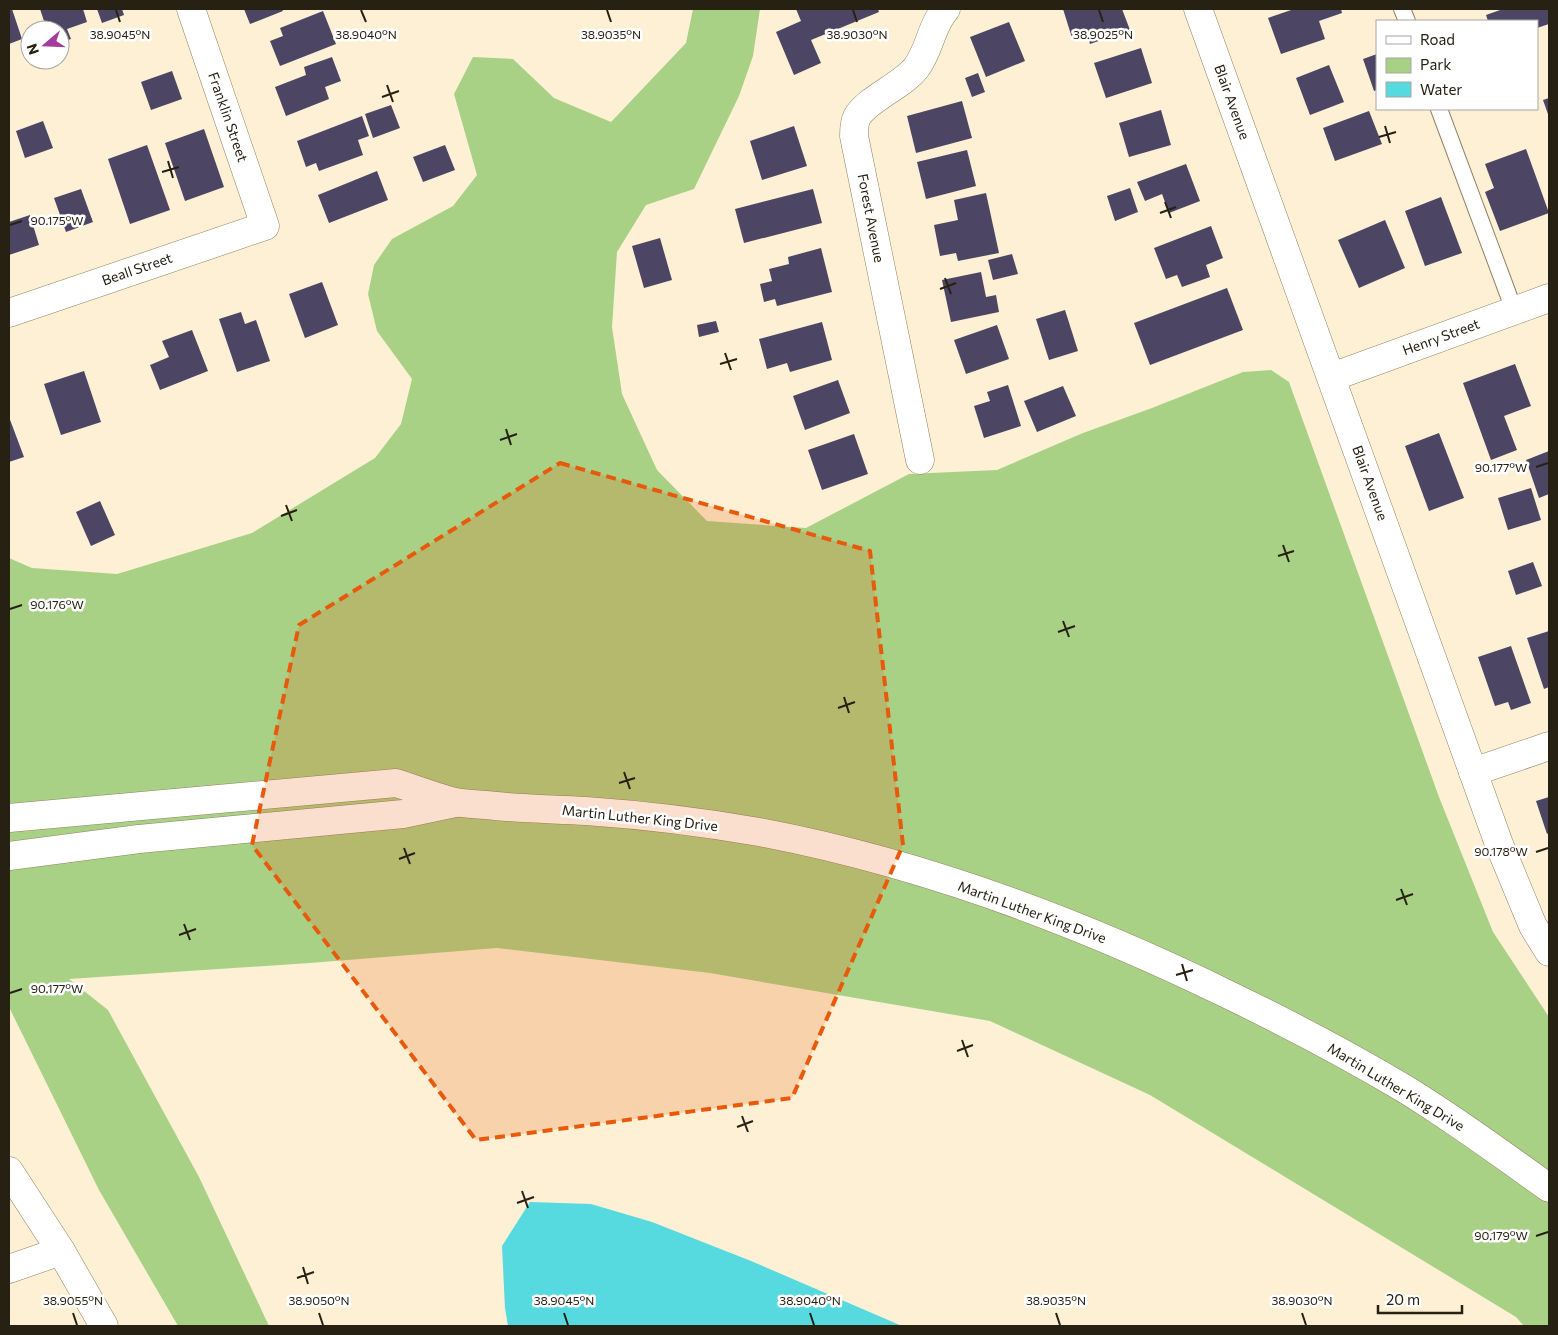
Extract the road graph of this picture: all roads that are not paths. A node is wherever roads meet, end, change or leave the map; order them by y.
1 (191, 9) edge
2 (946, 9) edge
3 (1198, 9) edge
4 (1439, 110) edge
5 (265, 226) joint
6 (1549, 298) edge
7 (1514, 310) junction
8 (9, 313) edge
9 (1332, 377) junction
10 (920, 460) dead end
11 (1549, 746) edge
12 (1473, 772) junction
13 (457, 802) junction
14 (9, 818) edge
15 (9, 856) edge
16 (1549, 952) edge
17 (9, 1171) edge
18 (1549, 1188) edge
19 (61, 1252) junction
20 (9, 1269) edge
21 (104, 1326) edge

1 - 5 main road, Franklin Street
2 - 10 main road, Forest Avenue
3 - 9 main road, Blair Avenue
4 - 7 lane
5 - 8 main road, Beall Street
6 - 7 main road, Henry Street
7 - 9 main road, Henry Street
9 - 12 main road, Blair Avenue
11 - 12 main road
12 - 16 main road, Blair Avenue
13 - 14 main road
13 - 15 main road
13 - 18 main road, Martin Luther King Drive
17 - 19 main road
19 - 20 main road
19 - 21 main road

